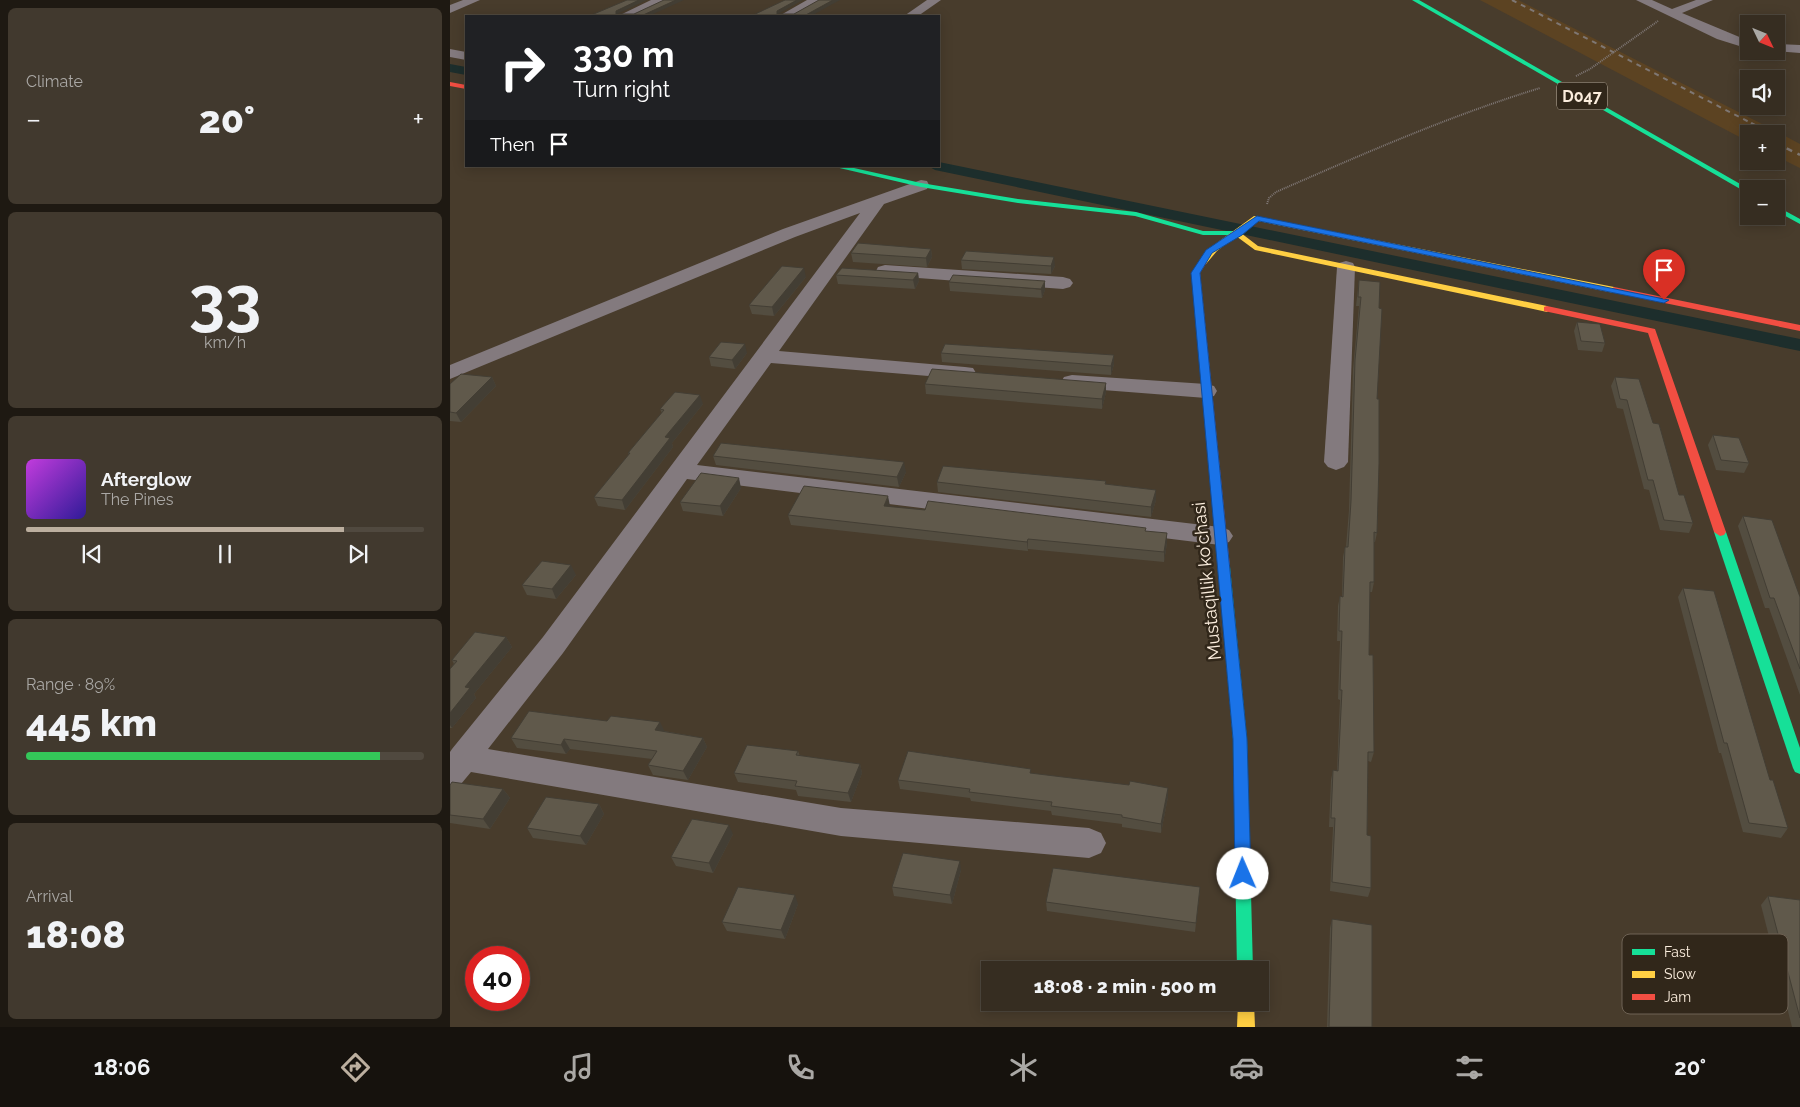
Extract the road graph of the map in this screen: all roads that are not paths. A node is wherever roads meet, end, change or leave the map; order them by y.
1 (474, 0) edge
2 (661, 0) edge
3 (816, 0) edge
4 (935, 0) edge
5 (1416, 0) edge
6 (1642, 0) edge
7 (1707, 0) edge
8 (450, 9) edge
9 (1672, 14) junction
10 (626, 15) edge
11 (786, 15) edge
12 (912, 15) edge
13 (1740, 42) edge
14 (1785, 48) edge
15 (1800, 49) edge
16 (450, 53) edge
17 (465, 56) edge
18 (450, 84) edge
19 (465, 87) edge
20 (839, 167) edge
21 (921, 185) junction
22 (1740, 187) edge
23 (878, 200) junction
24 (1785, 213) edge
25 (1800, 222) edge
26 (1239, 233) junction
27 (1346, 268) junction
28 (869, 270) edge
29 (1063, 283) dead end
30 (1800, 328) edge
31 (766, 356) junction
32 (450, 373) edge
33 (982, 375) edge
34 (1051, 380) edge
35 (1206, 391) junction
36 (1336, 462) dead end
37 (681, 471) junction
38 (1220, 536) junction
39 (457, 766) edge
40 (1800, 768) edge
41 (1089, 843) dead end
42 (1245, 961) edge
43 (1246, 1011) edge
44 (1246, 1027) edge

1 - 8 street
2 - 10 street
3 - 11 street
4 - 12 street
5 - 22 street, D047
6 - 9 street
7 - 9 street
9 - 13 street
14 - 15 street
16 - 17 street
18 - 19 street
20 - 21 street
21 - 23 street
21 - 26 street
23 - 31 street
23 - 32 street
24 - 25 street
26 - 27 street
26 - 30 street, Mustaqillik ko'chasi
26 - 35 street, Mustaqillik ko'chasi
27 - 36 street
27 - 40 street
28 - 29 street
31 - 33 street
31 - 37 street
34 - 35 street
35 - 38 street, Mustaqillik ko'chasi
37 - 38 street
37 - 39 street
38 - 42 street, Mustaqillik ko'chasi
39 - 41 street
43 - 44 street

